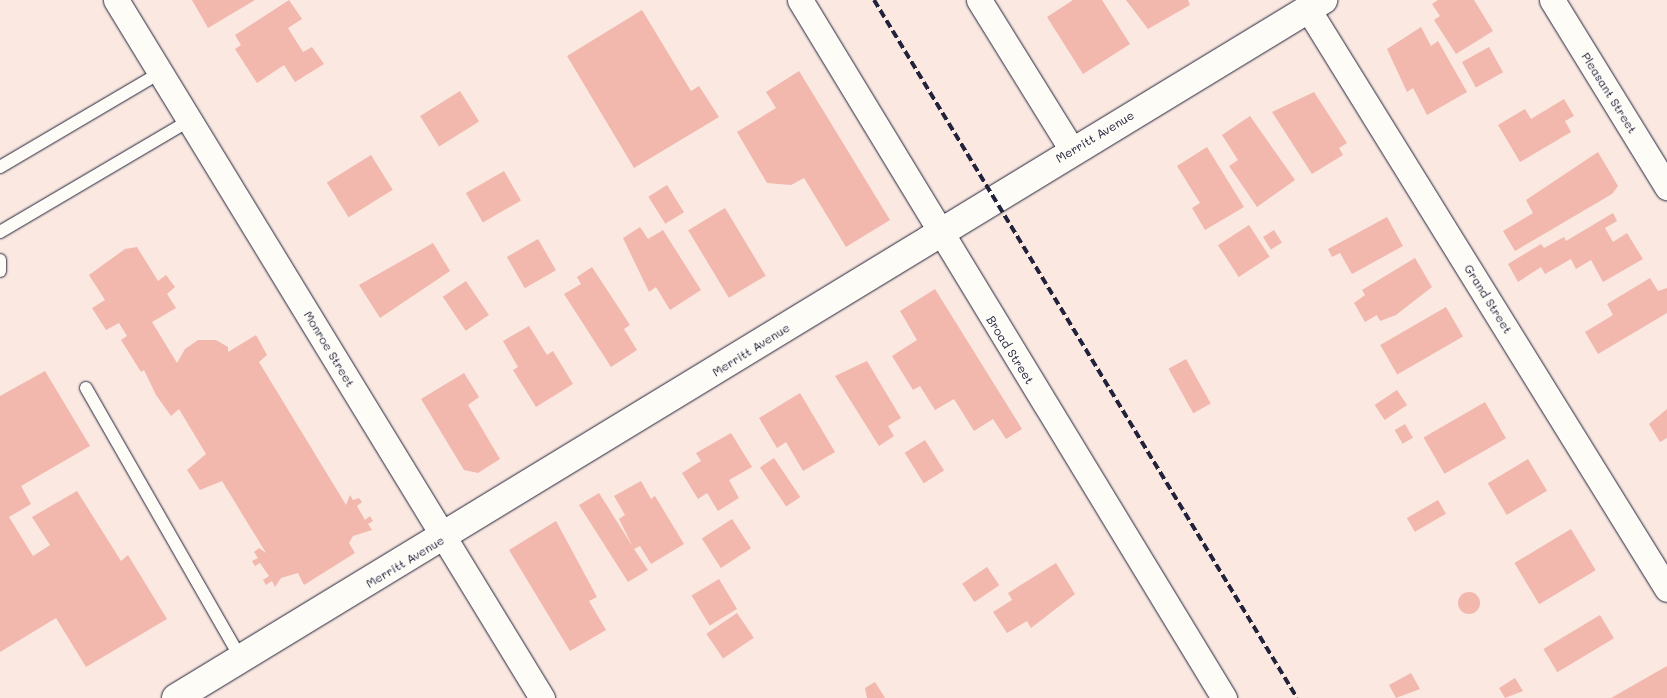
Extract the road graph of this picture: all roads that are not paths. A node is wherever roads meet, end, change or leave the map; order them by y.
1 (116, 0) edge
2 (800, 0) edge
3 (979, 0) edge
4 (1552, 0) edge
5 (1316, 5) edge
6 (162, 72) junction
7 (190, 120) junction
8 (1072, 150) junction
9 (0, 167) edge
10 (1667, 187) edge
11 (0, 232) edge
12 (939, 234) junction
13 (0, 260) edge
14 (0, 271) edge
15 (86, 388) dead end
16 (445, 538) junction
17 (1667, 588) edge
18 (241, 659) junction
19 (176, 698) edge
20 (542, 698) edge
21 (1224, 698) edge

1 - 6 street, Monroe Street
2 - 12 street, Broad Street
3 - 8 street
4 - 10 street, Pleasant Street
5 - 8 street, Merritt Avenue
5 - 17 street, Grand Street
6 - 7 street, Monroe Street
6 - 9 lane
7 - 11 lane
7 - 16 street, Monroe Street
8 - 12 street, Merritt Avenue
12 - 16 street, Merritt Avenue
12 - 21 street, Broad Street
13 - 14 lane
15 - 18 lane
16 - 18 street, Merritt Avenue
16 - 20 street, Monroe Street
18 - 19 street, Merritt Avenue

